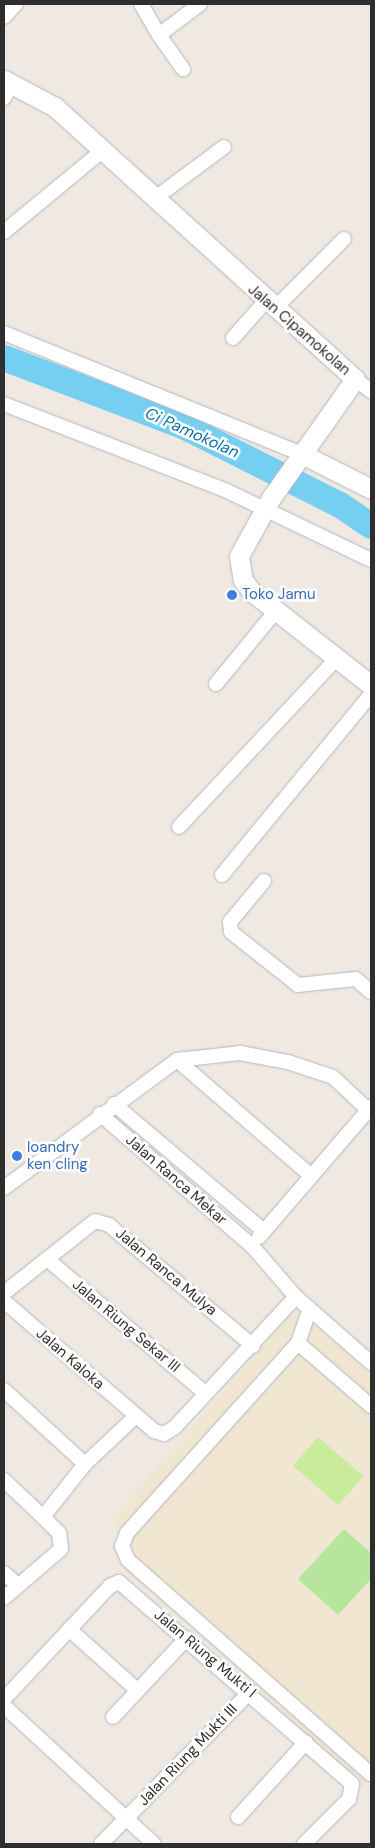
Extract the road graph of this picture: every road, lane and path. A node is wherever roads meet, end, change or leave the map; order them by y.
1 (16, 4) edge
2 (142, 4) edge
3 (200, 4) edge
4 (4, 17) edge
5 (159, 35) junction
6 (183, 68) dead end
7 (7, 88) edge
8 (224, 147) dead end
9 (102, 151) junction
10 (154, 199) junction
11 (4, 232) edge
12 (344, 240) dead end
13 (269, 306) junction
14 (4, 333) edge
15 (232, 338) dead end
16 (355, 379) junction
17 (371, 391) edge
18 (4, 404) edge
19 (298, 460) junction
20 (371, 489) edge
21 (267, 503) junction
22 (371, 560) edge
23 (275, 612) junction
24 (336, 658) junction
25 (216, 684) dead end
26 (371, 685) edge
27 (371, 694) edge
28 (178, 827) dead end
29 (222, 875) dead end
30 (264, 881) dead end
31 (371, 992) edge
32 (177, 1060) junction
33 (114, 1104) junction
34 (370, 1109) edge
35 (100, 1114) junction
36 (310, 1175) junction
37 (4, 1188) edge
38 (264, 1231) junction
39 (252, 1246) junction
40 (47, 1259) junction
41 (4, 1293) edge
42 (296, 1297) junction
43 (4, 1301) edge
44 (310, 1309) junction
45 (298, 1343) junction
46 (253, 1346) junction
47 (371, 1363) edge
48 (4, 1390) edge
49 (205, 1393) junction
50 (371, 1406) edge
51 (136, 1416) junction
52 (86, 1464) junction
53 (4, 1480) edge
54 (43, 1517) junction
55 (4, 1572) edge
56 (18, 1585) junction
57 (4, 1598) edge
58 (68, 1629) junction
59 (187, 1638) junction
60 (137, 1690) junction
61 (250, 1692) junction
62 (4, 1699) edge
63 (4, 1706) edge
64 (113, 1717) dead end
65 (306, 1742) junction
66 (371, 1774) edge
67 (238, 1817) dead end
68 (126, 1819) junction
69 (101, 1844) edge
70 (154, 1844) edge
71 (304, 1844) edge

1 - 4 street
2 - 5 street
3 - 5 street
5 - 6 street
7 - 9 street, Jalan Cipamokolan
8 - 10 street
9 - 10 street, Jalan Cipamokolan
9 - 11 street
10 - 13 street, Jalan Cipamokolan
12 - 13 street
13 - 15 street
13 - 16 street, Jalan Cipamokolan
14 - 19 street
16 - 17 street
16 - 19 street, Jalan Cipamokolan
18 - 21 street
19 - 20 street
19 - 21 street, Jalan Cipamokolan
21 - 22 street
21 - 23 street, Jalan Cipamokolan
23 - 24 street, Jalan Cipamokolan
23 - 25 street
24 - 26 street, Jalan Cipamokolan
24 - 28 street
27 - 29 street
30 - 31 street
32 - 33 street
32 - 34 street
32 - 36 street
33 - 35 street
33 - 38 street
34 - 36 street
35 - 37 street
35 - 39 street, Jalan Ranca Mekar
36 - 38 street
38 - 39 street
39 - 42 street, Jalan Ranca Mekar
40 - 41 street, Jalan Ranca Mulya
40 - 46 street, Jalan Ranca Mulya
40 - 49 street, Jalan Riung Sekar III
42 - 44 street, Jalan Ranca Mekar
42 - 46 street
43 - 51 street, Jalan Kaloka
44 - 45 street
44 - 47 street, Jalan Ranca Mekar
45 - 50 street
45 - 66 street
46 - 49 street
48 - 52 street
49 - 51 street, Jalan Kaloka
51 - 52 street
52 - 54 street
53 - 54 street
54 - 56 street
55 - 56 street
56 - 57 street
58 - 59 street, Jalan Riung Mukti I
58 - 60 street
58 - 62 street, Jalan Riung Mukti I
59 - 60 street
59 - 61 street, Jalan Riung Mukti I
60 - 64 street
61 - 65 street, Jalan Riung Mukti I
61 - 68 street, Jalan Riung Mukti III
63 - 68 street
65 - 67 street
65 - 71 street, Jalan Riung Mukti I
68 - 69 street, Jalan Riung Mukti III
68 - 70 street

